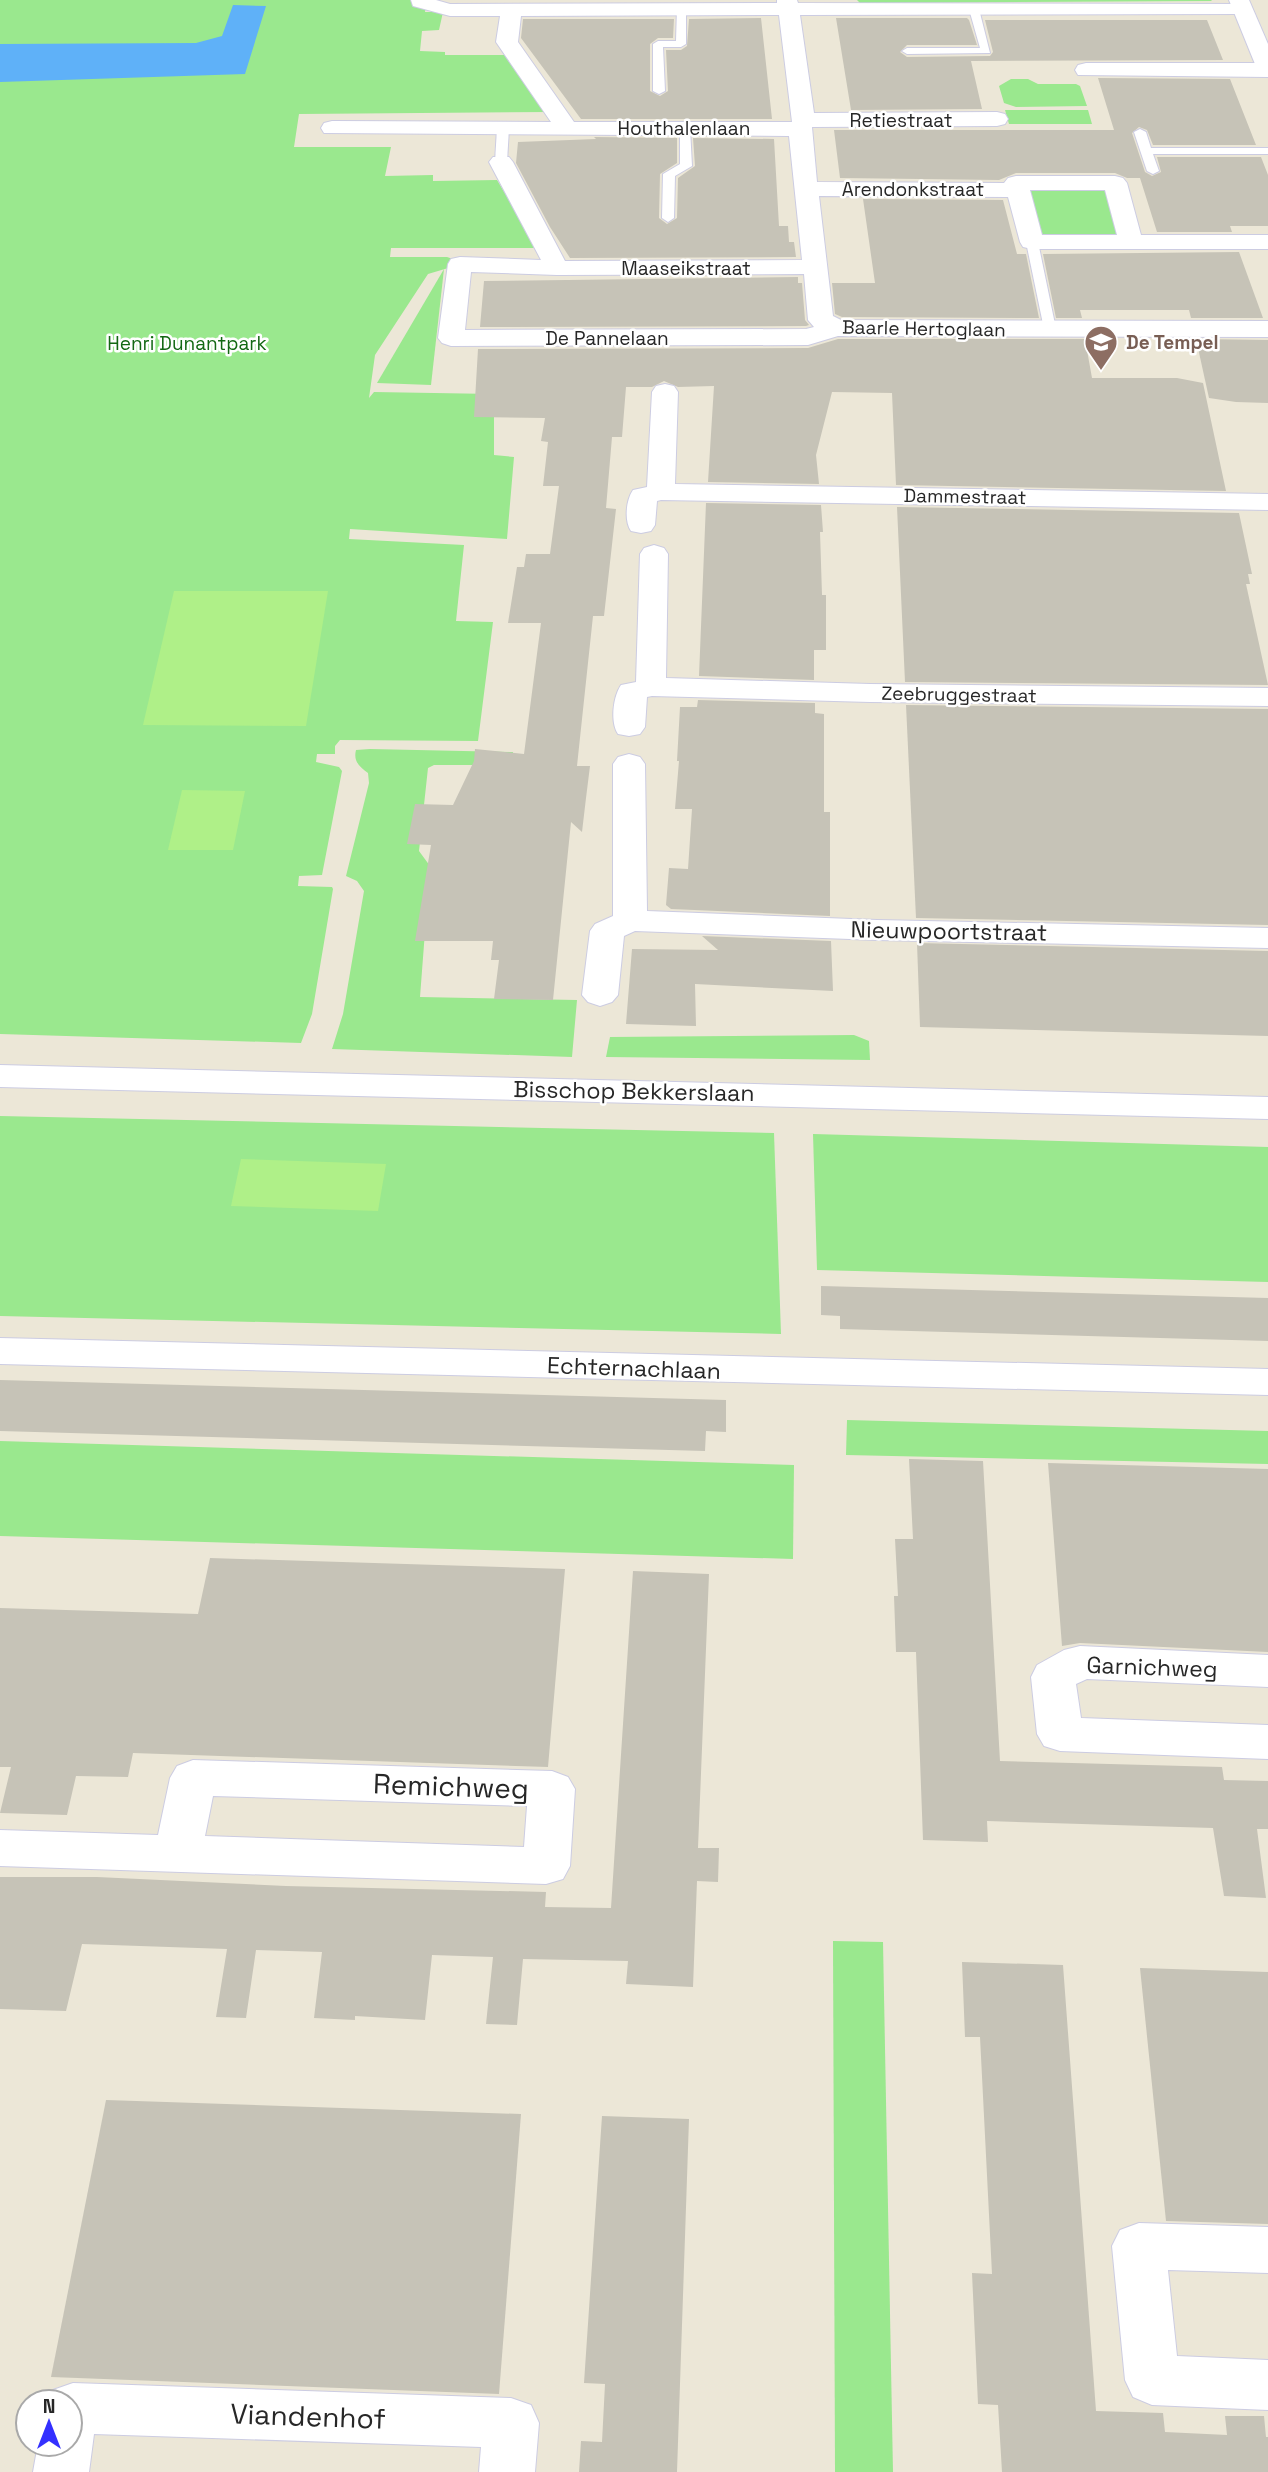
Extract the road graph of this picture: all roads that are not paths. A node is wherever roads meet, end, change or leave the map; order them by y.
1 (420, 2) edge
2 (788, 4) edge
3 (1240, 4) edge
4 (499, 6) edge
5 (681, 9) junction
6 (974, 9) junction
7 (906, 51) dead end
8 (1268, 69) edge
9 (1086, 71) dead end
10 (659, 91) dead end
11 (997, 119) dead end
12 (802, 125) junction
13 (332, 128) dead end
14 (503, 128) junction
15 (567, 128) junction
16 (684, 128) junction
17 (1140, 132) dead end
18 (1146, 151) junction
19 (1268, 151) edge
20 (501, 162) joint
21 (1153, 171) dead end
22 (807, 189) junction
23 (1018, 190) junction
24 (668, 218) dead end
25 (1032, 242) junction
26 (1131, 242) junction
27 (1268, 242) edge
28 (460, 264) joint
29 (815, 267) junction
30 (557, 268) junction
31 (836, 328) junction
32 (1050, 329) junction
33 (1268, 329) edge
34 (665, 392) dead end
35 (661, 492) junction
36 (1268, 502) edge
37 (641, 525) dead end
38 (654, 554) dead end
39 (651, 687) junction
40 (1268, 697) edge
41 (629, 727) dead end
42 (629, 764) dead end
43 (630, 921) junction
44 (1268, 938) edge
45 (600, 995) dead end
46 (0, 1076) edge
47 (1268, 1108) edge
48 (0, 1351) edge
49 (1268, 1382) edge
50 (1268, 1671) edge
51 (1268, 1742) edge
52 (0, 1847) edge
53 (178, 1853) junction
54 (1268, 2250) edge
55 (1268, 2385) edge
56 (84, 2408) edge
57 (507, 2472) edge

1 - 4 street
2 - 5 street
2 - 6 street
2 - 12 street, Baarle Hertoglaan
3 - 6 street
3 - 8 street
4 - 5 street
4 - 15 street
5 - 10 lane
6 - 7 lane
8 - 9 street
11 - 12 street, Retiestraat
12 - 16 street, Houthalenlaan
12 - 22 street, Baarle Hertoglaan
13 - 14 street, Houthalenlaan
14 - 15 street, Houthalenlaan
14 - 20 lane
15 - 16 street, Houthalenlaan
16 - 24 lane
17 - 18 lane
18 - 19 lane
18 - 21 lane
20 - 30 street
22 - 23 street, Arendonkstraat
22 - 29 street, Baarle Hertoglaan
23 - 25 street, Arendonkstraat
23 - 26 street, Arendonkstraat
25 - 26 street
25 - 32 lane
26 - 27 street
28 - 30 street, Maaseikstraat
28 - 31 street, De Pannelaan
29 - 30 street, Maaseikstraat
29 - 31 street, Baarle Hertoglaan
31 - 32 street, Baarle Hertoglaan
32 - 33 street, Baarle Hertoglaan
34 - 35 street
35 - 36 street, Dammestraat
35 - 37 street
38 - 39 street
39 - 40 street, Zeebruggestraat
39 - 41 street
42 - 43 street
43 - 44 street, Nieuwpoortstraat
43 - 45 street
46 - 47 street, Bisschop Bekkerslaan
48 - 49 street, Echternachlaan
50 - 51 street, Garnichweg
52 - 53 street, Remichweg
53 - 53 street, Remichweg
54 - 55 street
56 - 57 street, Viandenhof

